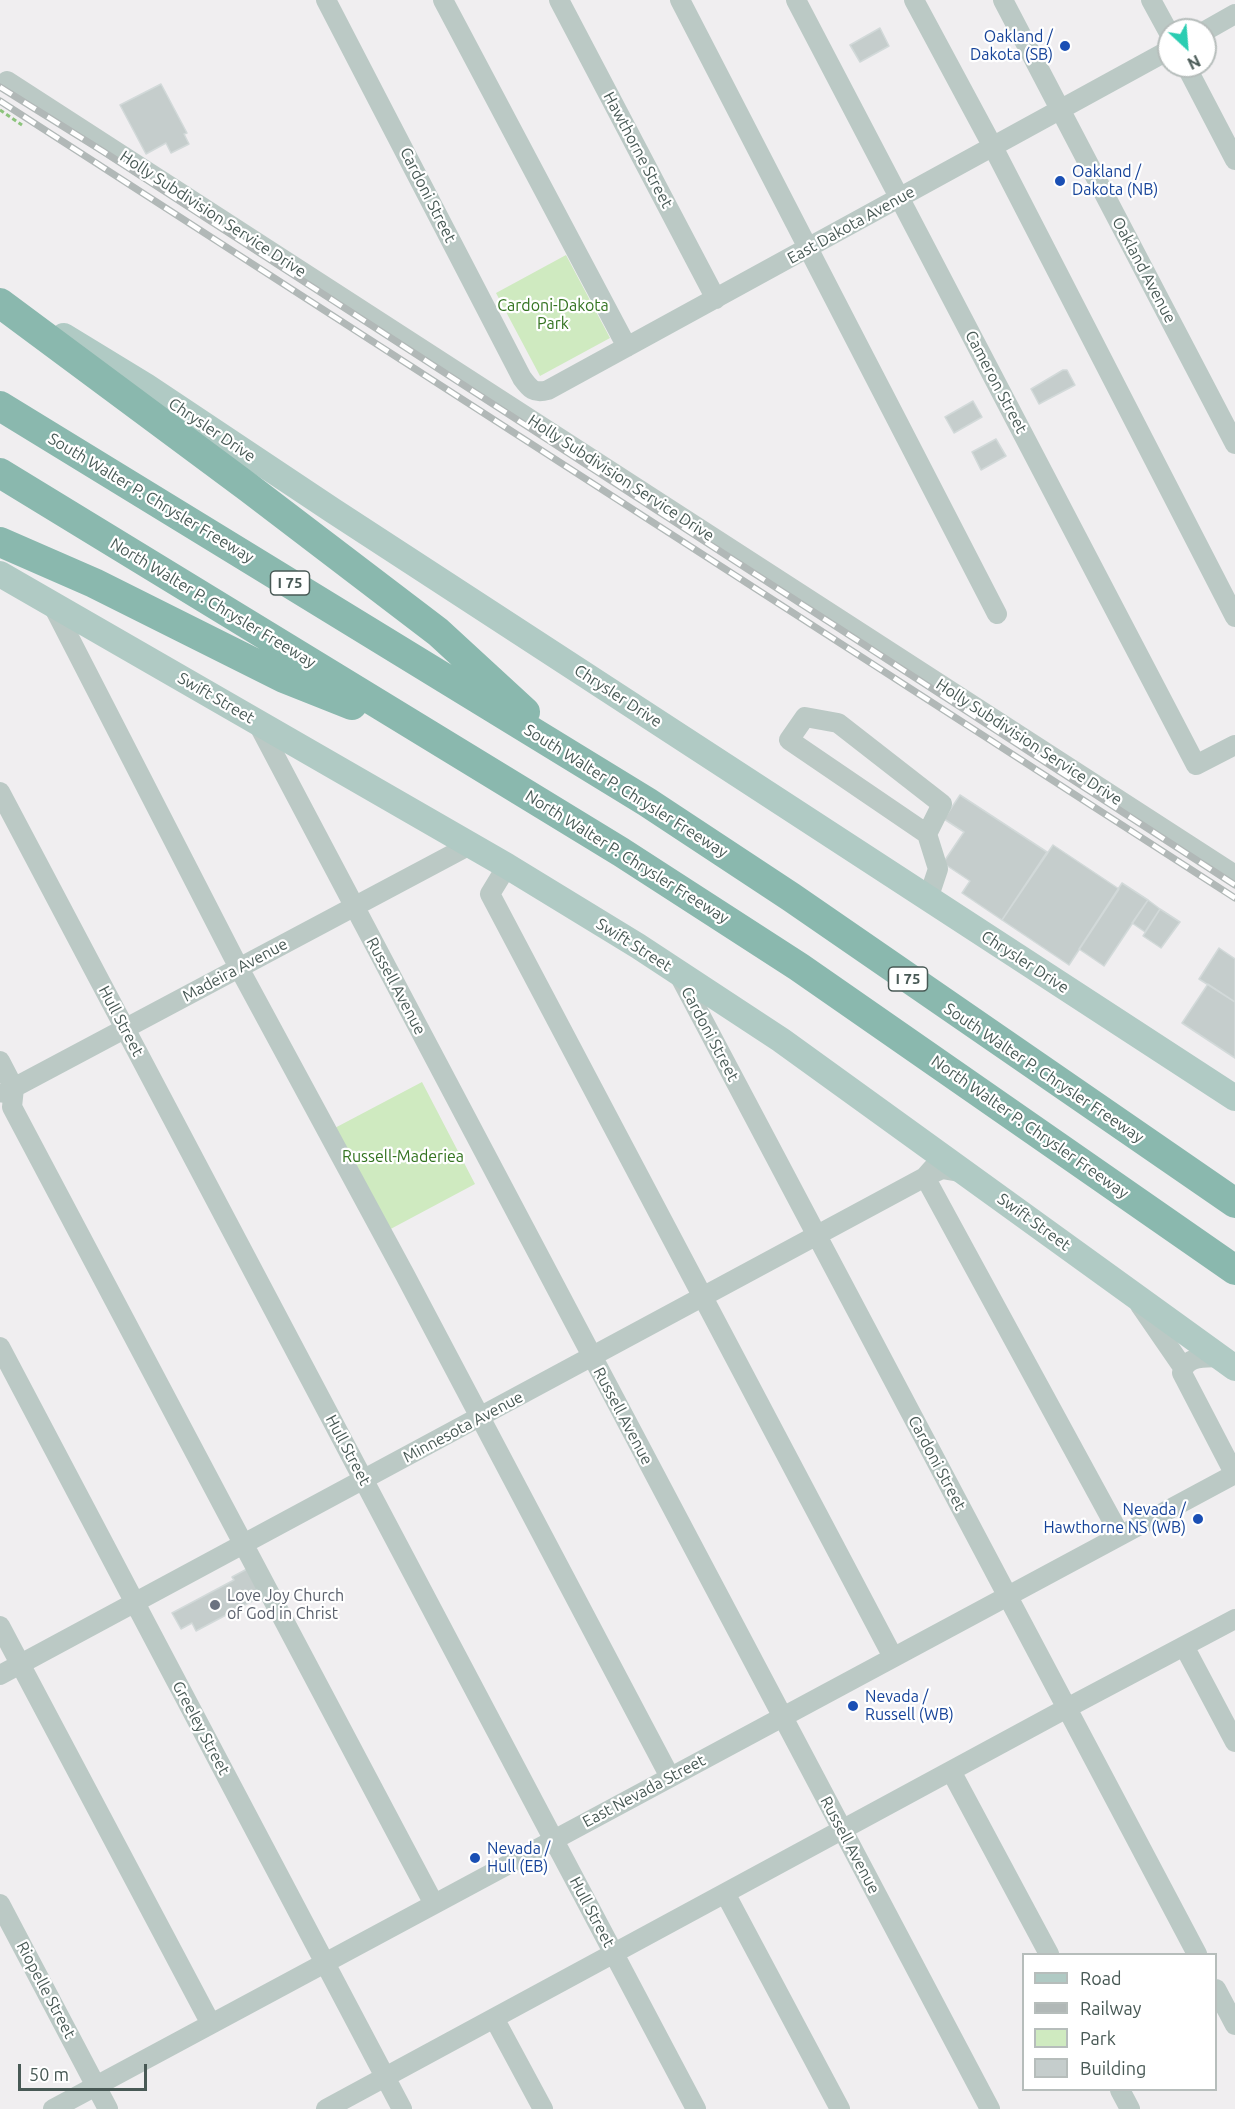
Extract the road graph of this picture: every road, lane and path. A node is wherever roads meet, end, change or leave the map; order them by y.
1 (326, 0) edge
2 (443, 0) edge
3 (559, 0) edge
4 (680, 0) edge
5 (796, 0) edge
6 (914, 0) edge
7 (1003, 0) edge
8 (1152, 0) edge
9 (1235, 14) edge
10 (1161, 18) edge
11 (1217, 24) edge
12 (1157, 57) edge
13 (1192, 78) edge
14 (7, 81) dead end
15 (0, 110) edge
16 (1061, 110) junction
17 (22, 125) dead end
18 (993, 147) junction
19 (1235, 160) edge
20 (900, 199) junction
21 (808, 249) junction
22 (0, 296) edge
23 (716, 300) junction
24 (0, 303) edge
25 (627, 347) junction
26 (531, 390) joint
27 (0, 406) edge
28 (1235, 444) edge
29 (0, 473) edge
30 (0, 542) edge
31 (0, 574) edge
32 (52, 604) junction
33 (997, 614) dead end
34 (1235, 617) edge
35 (257, 722) junction
36 (430, 736) junction
37 (1235, 745) edge
38 (579, 760) junction
39 (0, 792) edge
40 (927, 834) junction
41 (470, 845) junction
42 (507, 866) junction
43 (1235, 875) edge
44 (928, 899) junction
45 (354, 907) junction
46 (239, 968) junction
47 (677, 972) junction
48 (125, 1029) junction
49 (0, 1061) edge
50 (7, 1092) edge
51 (1235, 1098) edge
52 (943, 1157) junction
53 (968, 1174) junction
54 (925, 1177) junction
55 (1235, 1203) edge
56 (817, 1235) junction
57 (1235, 1270) edge
58 (1133, 1294) junction
59 (703, 1297) junction
60 (0, 1347) edge
61 (592, 1357) junction
62 (1228, 1363) edge
63 (1183, 1370) junction
64 (480, 1417) junction
65 (1235, 1474) edge
66 (364, 1480) junction
67 (1120, 1535) junction
68 (244, 1544) junction
69 (1007, 1596) junction
70 (135, 1603) junction
71 (1235, 1619) edge
72 (0, 1626) edge
73 (1184, 1646) junction
74 (893, 1657) junction
75 (20, 1664) junction
76 (0, 1675) edge
77 (1067, 1708) junction
78 (782, 1717) junction
79 (1235, 1742) edge
80 (951, 1771) junction
81 (670, 1777) junction
82 (842, 1829) junction
83 (554, 1840) junction
84 (725, 1893) junction
85 (0, 1904) edge
86 (434, 1904) junction
87 (1047, 1953) edge
88 (1196, 1953) edge
89 (614, 1954) junction
90 (324, 1963) junction
91 (1217, 1993) edge
92 (494, 2018) junction
93 (211, 2024) junction
94 (1235, 2025) edge
95 (385, 2077) junction
96 (96, 2086) junction
97 (1121, 2091) edge
98 (52, 2109) edge
99 (108, 2109) edge
100 (327, 2109) edge
101 (402, 2109) edge
102 (543, 2109) edge
103 (696, 2109) edge
104 (840, 2109) edge
105 (990, 2109) edge
106 (1130, 2109) edge

1 - 26 street, Cardoni Street
2 - 25 street
3 - 23 street, Hawthorne Street
4 - 21 street
5 - 20 street, Cameron Street
6 - 18 street
7 - 16 street, Oakland Avenue
8 - 10 street
9 - 11 street
12 - 16 street, East Dakota Avenue
13 - 19 street
14 - 43 street, Holly Subdivision Service Drive
15 - 17 path
16 - 18 street, East Dakota Avenue
16 - 28 street, Oakland Avenue
18 - 20 street, East Dakota Avenue
18 - 34 street
20 - 21 street, East Dakota Avenue
20 - 37 street, Cameron Street
21 - 23 street, East Dakota Avenue
21 - 33 street
22 - 44 main road, Chrysler Drive
23 - 25 street, East Dakota Avenue
24 - 38 highway
25 - 26 street, East Dakota Avenue
27 - 38 highway, South Walter P. Chrysler Freeway / I 75
29 - 36 highway, North Walter P. Chrysler Freeway
30 - 36 highway
31 - 32 main road, Swift Street
32 - 35 main road, Swift Street
32 - 46 street
35 - 41 main road, Swift Street
35 - 45 street, Russell Avenue
36 - 57 highway, North Walter P. Chrysler Freeway
38 - 55 highway, South Walter P. Chrysler Freeway / I 75
39 - 48 street, Hull Street
40 - 40 street
40 - 44 street
41 - 42 main road, Swift Street
41 - 45 street, Madeira Avenue
42 - 47 main road, Swift Street
42 - 59 street
44 - 51 main road, Chrysler Drive
45 - 46 street, Madeira Avenue
45 - 61 street, Russell Avenue
46 - 48 street, Madeira Avenue
46 - 64 street
47 - 52 main road, Swift Street
47 - 56 street, Cardoni Street
48 - 50 street, Madeira Avenue
48 - 66 street, Hull Street
49 - 50 street
50 - 68 street
52 - 53 main road, Swift Street
52 - 54 street, Minnesota Avenue
53 - 54 street, Minnesota Avenue
53 - 58 main road, Swift Street
54 - 56 street, Minnesota Avenue
54 - 67 street
56 - 59 street, Minnesota Avenue
56 - 69 street, Cardoni Street
58 - 62 main road, Swift Street
58 - 63 street
59 - 61 street, Minnesota Avenue
59 - 74 street
60 - 70 street, Greeley Street
61 - 64 street, Minnesota Avenue
61 - 78 street, Russell Avenue
62 - 63 street
63 - 65 street
64 - 66 street, Minnesota Avenue
64 - 81 street
65 - 67 street, East Nevada Street
66 - 68 street, Minnesota Avenue
66 - 83 street, Hull Street
67 - 69 street, East Nevada Street
68 - 70 street, Minnesota Avenue
68 - 86 street
69 - 74 street, East Nevada Street
69 - 77 street, Cardoni Street
70 - 75 street, Minnesota Avenue
70 - 90 street, Greeley Street
71 - 73 street
72 - 75 street
73 - 77 street
73 - 79 street
74 - 78 street, East Nevada Street
75 - 76 street, Minnesota Avenue
75 - 93 street
77 - 80 street
77 - 88 street, Cardoni Street
78 - 81 street, East Nevada Street
78 - 82 street, Russell Avenue
80 - 82 street
80 - 87 street
81 - 83 street, East Nevada Street
82 - 84 street
82 - 105 street, Russell Avenue
83 - 86 street, East Nevada Street
83 - 89 street, Hull Street
84 - 89 street
84 - 104 street
85 - 96 street, Riopelle Street
86 - 90 street, East Nevada Street
89 - 92 street
89 - 103 street, Hull Street
90 - 93 street, East Nevada Street
90 - 95 street, Greeley Street
91 - 94 street
92 - 95 street
92 - 102 street
93 - 96 street, East Nevada Street
95 - 100 street
95 - 101 street, Greeley Street
96 - 98 street, East Nevada Street
96 - 99 street, Riopelle Street
97 - 106 street

